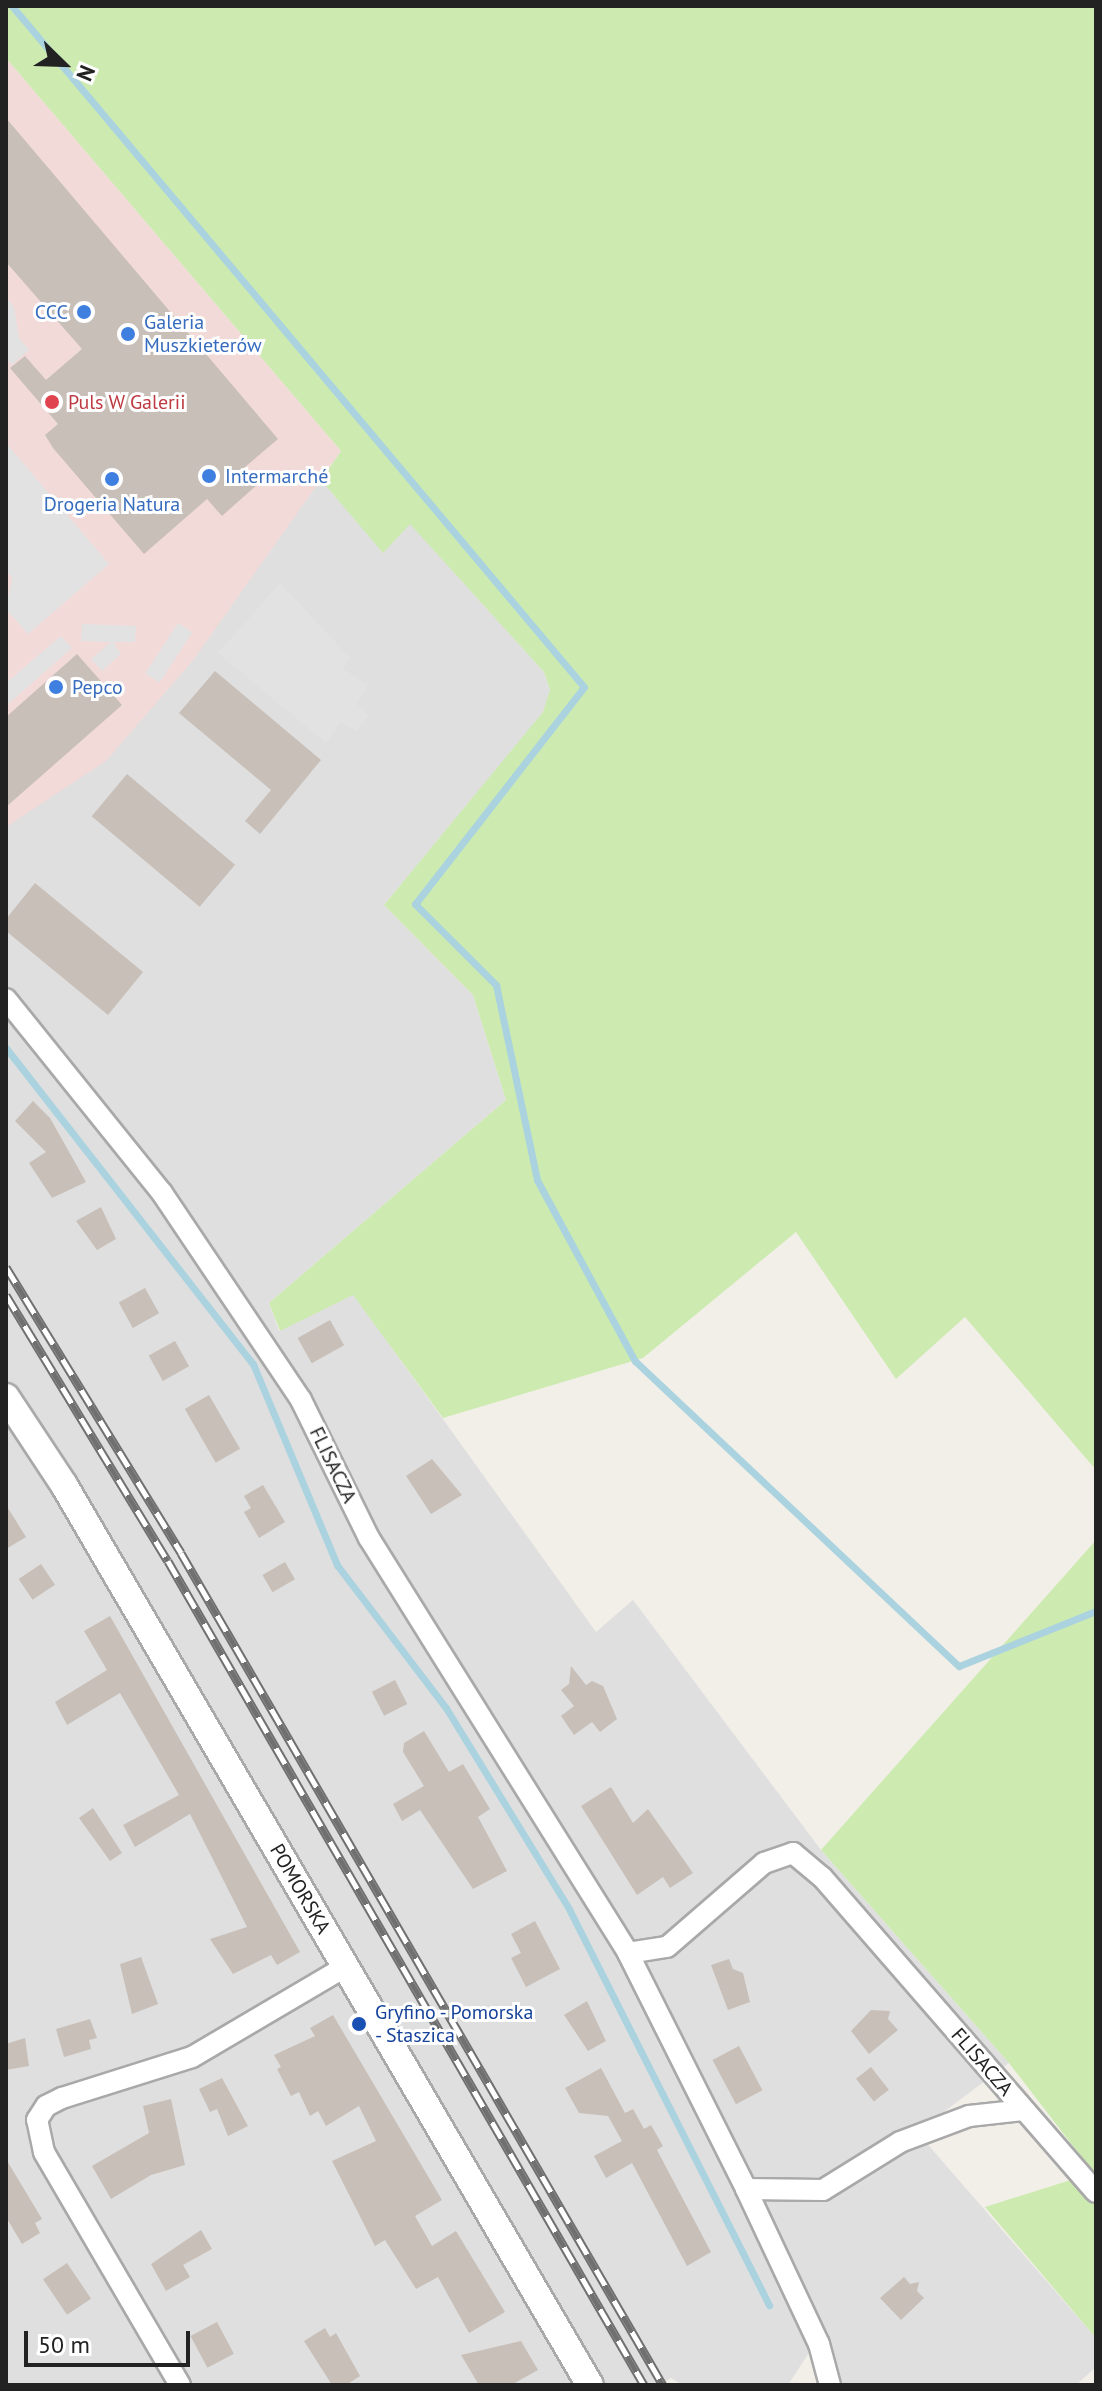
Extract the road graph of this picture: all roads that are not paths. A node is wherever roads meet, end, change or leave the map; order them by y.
1 (6, 999) edge
2 (6, 1397) edge
3 (628, 1953) junction
4 (345, 1967) junction
5 (1023, 2110) junction
6 (746, 2189) junction
7 (1096, 2192) edge
8 (180, 2385) edge
9 (590, 2385) edge
10 (830, 2385) edge

1 - 3 street, FLISACZA
2 - 4 street, POMORSKA
3 - 5 street, FLISACZA
3 - 6 street, FLISACZA
4 - 8 street
4 - 9 street, POMORSKA
5 - 6 street, FLISACZA
5 - 7 street
6 - 10 street

